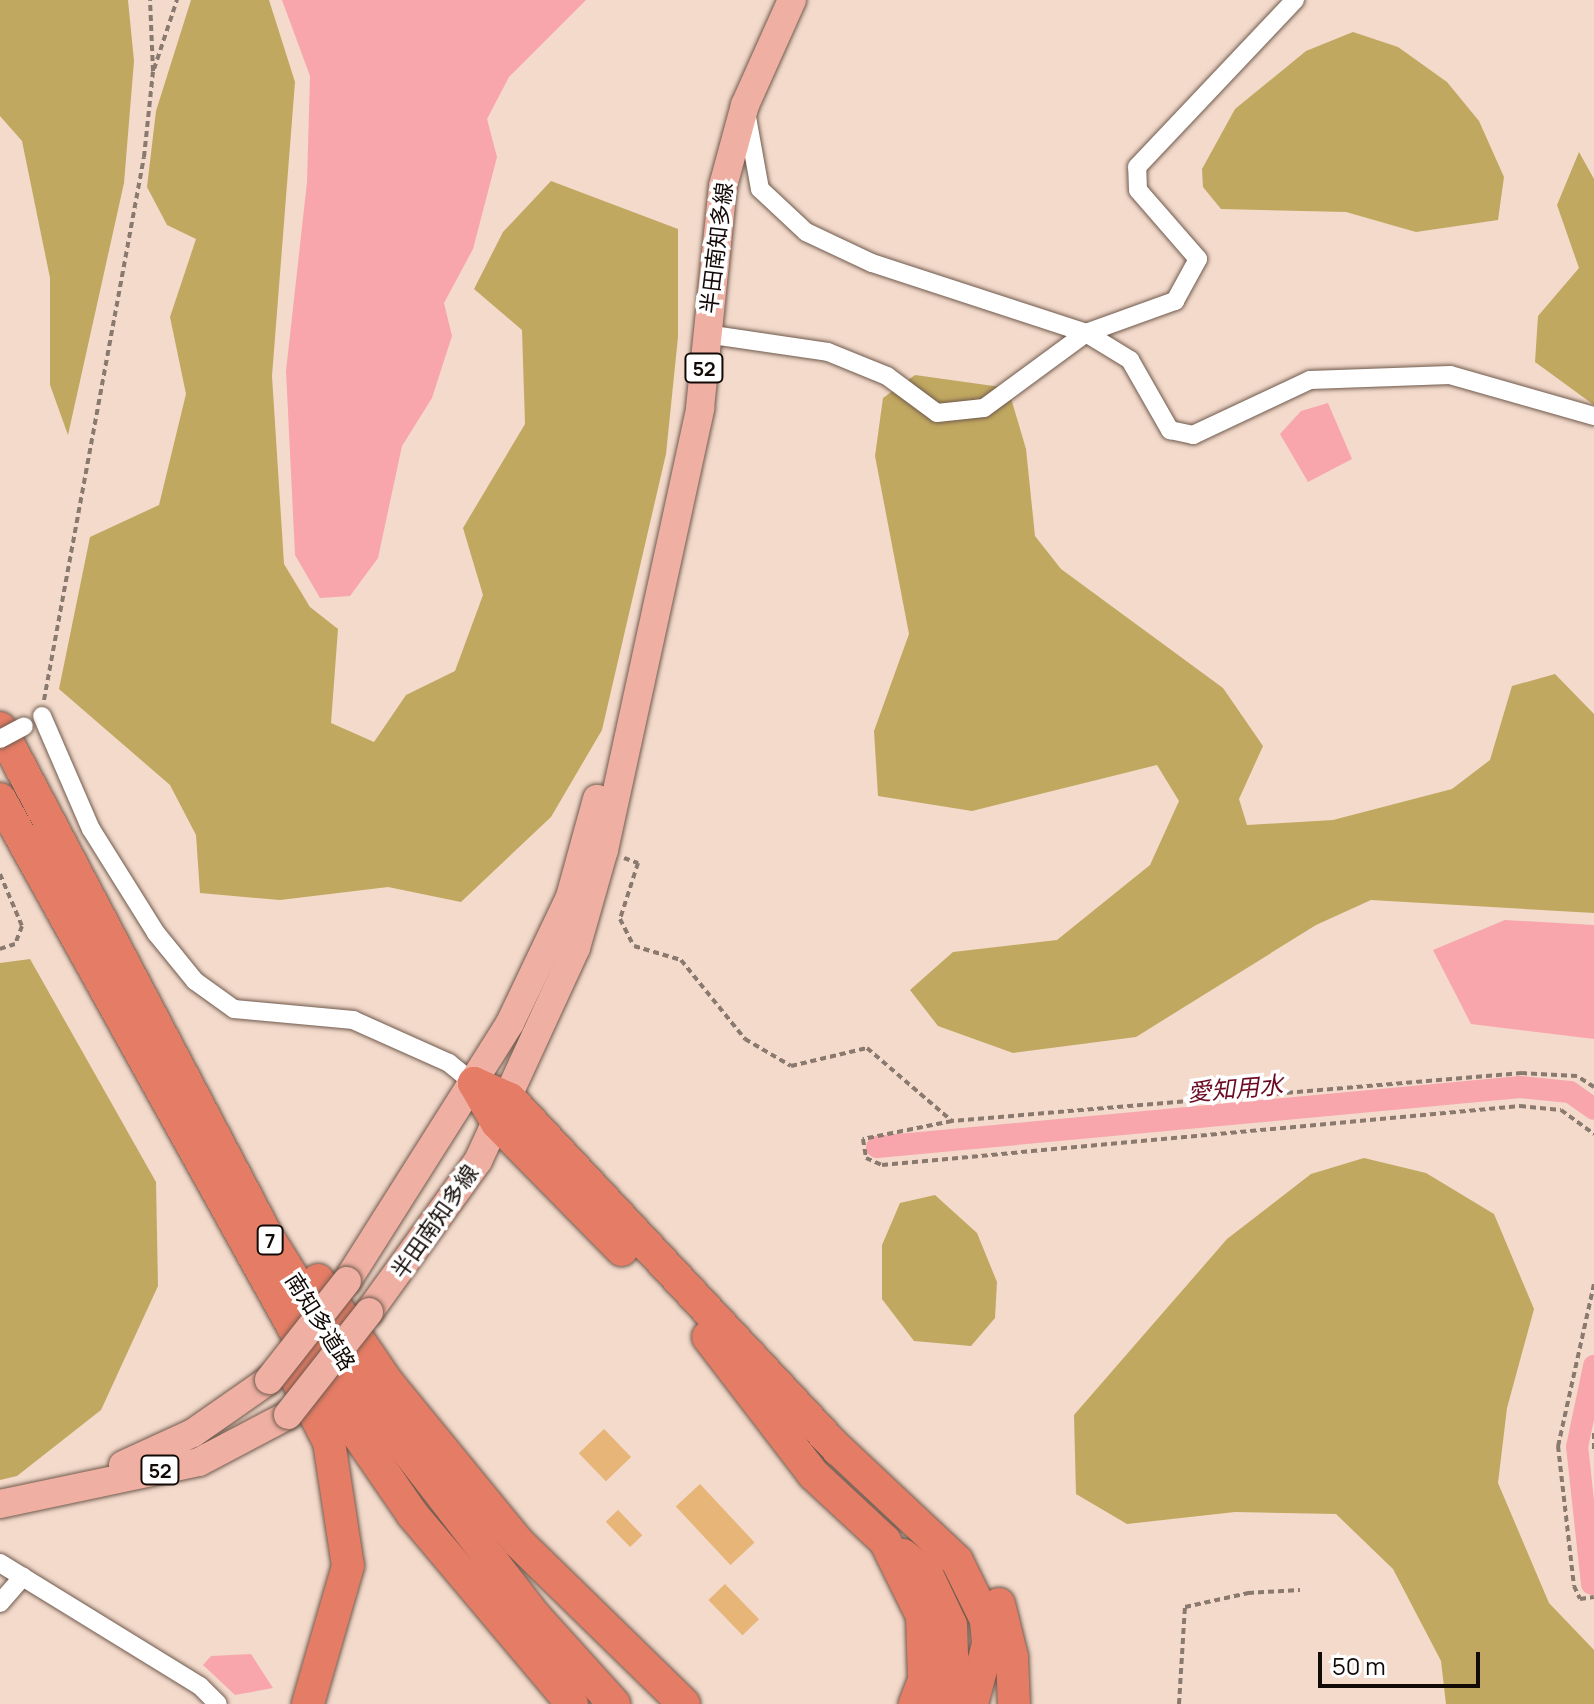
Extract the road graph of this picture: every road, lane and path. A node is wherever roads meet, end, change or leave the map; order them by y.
1 (150, 0) edge
2 (177, 0) edge
3 (792, 0) edge
4 (1295, 0) edge
5 (153, 71) junction
6 (745, 105) junction
7 (1086, 333) junction
8 (706, 334) junction
9 (1594, 416) edge
10 (42, 716) joint
11 (12, 727) edge
12 (0, 739) edge
13 (625, 741) junction
14 (0, 799) edge
15 (604, 850) junction
16 (0, 874) edge
17 (0, 949) edge
18 (119, 1019) junction
19 (474, 1083) junction
20 (1594, 1087) edge
21 (503, 1111) junction
22 (952, 1121) junction
23 (1594, 1134) edge
24 (266, 1234) junction
25 (1594, 1284) edge
26 (1594, 1433) edge
27 (1594, 1449) edge
28 (12, 1501) edge
29 (912, 1518) junction
30 (885, 1541) junction
31 (0, 1563) edge
32 (23, 1577) junction
33 (1300, 1590) dead end
34 (1594, 1597) edge
35 (0, 1603) edge
36 (218, 1704) edge
37 (308, 1704) edge
38 (572, 1704) edge
39 (614, 1704) edge
40 (684, 1704) edge
41 (915, 1704) edge
42 (942, 1704) edge
43 (972, 1704) edge
44 (1014, 1704) edge
45 (1179, 1704) edge

1 - 5 path
2 - 5 path
3 - 6 main road, 半田南知多線 / 52
4 - 7 street
5 - 10 path
6 - 7 street
6 - 8 main road, 半田南知多線 / 52
7 - 8 street
7 - 9 street
8 - 13 main road, 半田南知多線 / 52
10 - 19 street
11 - 12 street, bridge
11 - 24 highway, 南知多道路 / 7
13 - 15 main road, 半田南知多線 / 52
13 - 19 main road, 半田南知多線 / 52
14 - 18 highway, 南知多道路 / 7
15 - 21 main road, 半田南知多線 / 52
15 - 22 path
16 - 17 path
18 - 37 highway
18 - 38 highway, 南知多道路 / 7
19 - 21 highway
19 - 28 main road, 半田南知多線 / 52, bridge
20 - 22 path
21 - 28 main road, 半田南知多線 / 52, bridge
21 - 29 highway
21 - 30 highway
22 - 23 path
24 - 39 highway, 南知多道路 / 7
24 - 40 highway
25 - 34 path
26 - 27 path
29 - 43 highway
29 - 44 highway
30 - 41 highway
30 - 42 highway
31 - 32 street
32 - 35 street
32 - 36 street
33 - 45 path

